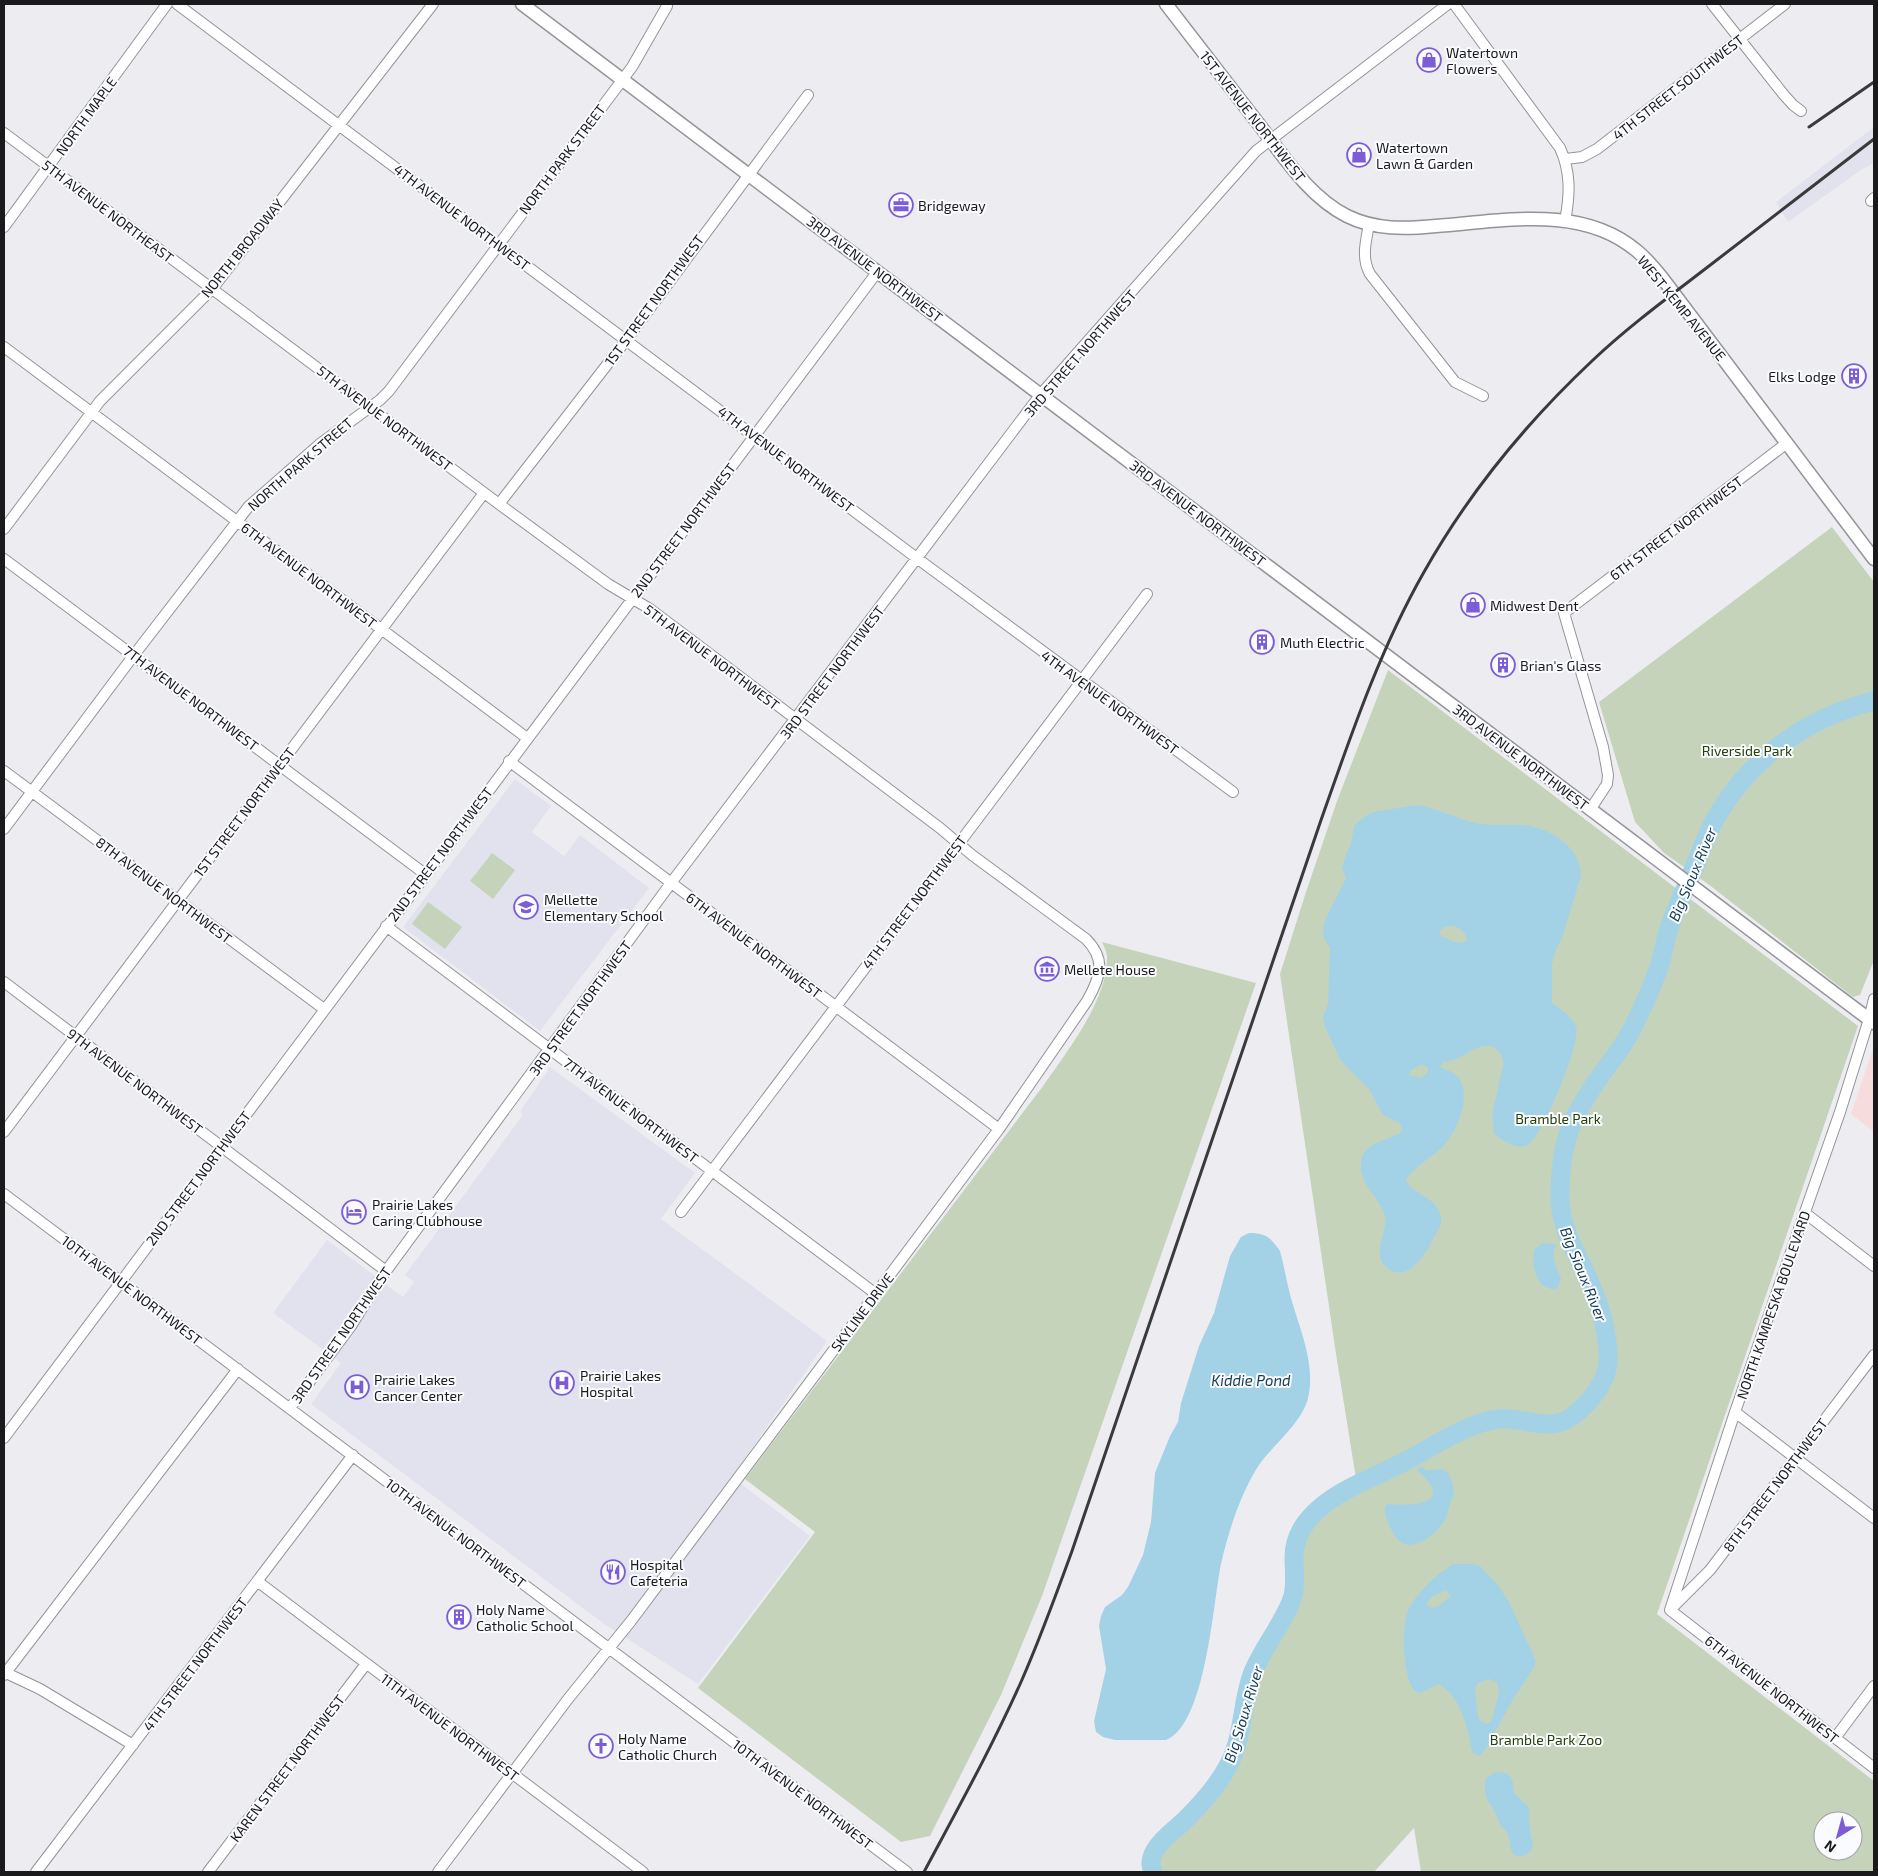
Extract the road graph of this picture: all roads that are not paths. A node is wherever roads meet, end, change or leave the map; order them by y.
1 (167, 4) edge
2 (177, 4) edge
3 (433, 4) edge
4 (522, 4) edge
5 (1166, 4) edge
6 (1448, 4) edge
7 (1454, 4) edge
8 (1712, 4) edge
9 (1785, 4) edge
10 (667, 6) dead end
11 (1739, 40) junction
12 (622, 79) junction
13 (808, 95) dead end
14 (1801, 111) dead end
15 (339, 126) junction
16 (4, 133) edge
17 (1270, 139) junction
18 (1566, 159) junction
19 (49, 167) junction
20 (748, 173) junction
21 (1564, 221) junction
22 (1369, 224) junction
23 (4, 227) edge
24 (498, 244) junction
25 (878, 271) junction
26 (212, 289) junction
27 (627, 339) junction
28 (4, 347) edge
29 (1041, 394) junction
30 (1483, 396) dead end
31 (371, 407) junction
32 (91, 412) junction
33 (754, 434) junction
34 (1788, 443) junction
35 (484, 493) junction
36 (499, 504) junction
37 (237, 521) junction
38 (4, 529) edge
39 (4, 559) edge
40 (918, 559) junction
41 (1874, 559) edge
42 (1147, 594) dead end
43 (632, 599) junction
44 (382, 630) junction
45 (134, 655) junction
46 (1081, 680) junction
47 (796, 719) junction
48 (526, 738) junction
49 (509, 761) junction
50 (279, 764) junction
51 (4, 771) edge
52 (32, 792) junction
53 (1233, 792) dead end
54 (1590, 810) junction
55 (4, 829) edge
56 (958, 843) junction
57 (425, 874) junction
58 (671, 883) junction
59 (178, 901) junction
60 (386, 926) junction
61 (1100, 967) joint
62 (4, 982) edge
63 (1874, 999) edge
64 (836, 1007) junction
65 (324, 1009) junction
66 (1872, 1021) edge
67 (76, 1036) junction
68 (549, 1049) junction
69 (999, 1129) junction
70 (4, 1132) edge
71 (222, 1146) junction
72 (712, 1170) junction
73 (4, 1194) edge
74 (681, 1212) dead end
75 (1805, 1213) junction
76 (1874, 1266) edge
77 (386, 1271) junction
78 (120, 1281) junction
79 (876, 1294) junction
80 (1874, 1355) edge
81 (238, 1369) junction
82 (290, 1408) junction
83 (1735, 1412) junction
84 (5, 1434) edge
85 (353, 1455) junction
86 (1795, 1458) junction
87 (1874, 1518) edge
88 (257, 1581) junction
89 (1670, 1610) junction
90 (610, 1648) junction
91 (366, 1664) junction
92 (4, 1673) edge
93 (1874, 1686) edge
94 (1835, 1738) junction
95 (133, 1746) junction
96 (1874, 1768) edge
97 (512, 1773) junction
98 (36, 1872) edge
99 (208, 1872) edge
100 (438, 1872) edge
101 (643, 1872) edge
102 (907, 1872) edge

1 - 19 street, NORTH MAPLE
2 - 15 street, 4TH AVENUE NORTHWEST
3 - 15 street, NORTH BROADWAY
4 - 12 main road, 3RD AVENUE NORTHWEST
5 - 17 main road, 1ST AVENUE NORTHWEST
6 - 17 street, 3RD STREET NORTHWEST
7 - 18 street
8 - 11 street
9 - 11 street, 4TH STREET SOUTHWEST
10 - 12 street, NORTH PARK STREET
11 - 14 street
11 - 18 street, 4TH STREET SOUTHWEST
12 - 20 main road, 3RD AVENUE NORTHWEST
12 - 24 street, NORTH PARK STREET
13 - 20 street, 1ST STREET NORTHWEST
15 - 24 street, 4TH AVENUE NORTHWEST
15 - 26 street, NORTH BROADWAY
16 - 19 street, 5TH AVENUE NORTHEAST
17 - 22 main road, 1ST AVENUE NORTHWEST
17 - 29 street, 3RD STREET NORTHWEST
18 - 21 street
19 - 23 street, NORTH MAPLE
19 - 26 street, 5TH AVENUE NORTHEAST
20 - 25 main road, 3RD AVENUE NORTHWEST
20 - 27 street, 1ST STREET NORTHWEST
21 - 22 main road
21 - 34 main road, WEST KEMP AVENUE
22 - 30 street
24 - 27 street, 4TH AVENUE NORTHWEST
24 - 31 street, NORTH PARK STREET
25 - 29 main road, 3RD AVENUE NORTHWEST
25 - 33 street, 2ND STREET NORTHWEST
26 - 31 street, 5TH AVENUE NORTHWEST
26 - 32 street, NORTH BROADWAY
27 - 33 street, 4TH AVENUE NORTHWEST
27 - 36 street, 1ST STREET NORTHWEST
28 - 32 street, 6TH AVENUE NORTHWEST
29 - 40 street, 3RD STREET NORTHWEST
29 - 54 main road, 3RD AVENUE NORTHWEST
31 - 35 street, 5TH AVENUE NORTHWEST
31 - 37 street, NORTH PARK STREET
32 - 37 street, 6TH AVENUE NORTHWEST
32 - 38 street, NORTH BROADWAY
33 - 40 street, 4TH AVENUE NORTHWEST
33 - 43 street, 2ND STREET NORTHWEST
34 - 41 main road, WEST KEMP AVENUE
34 - 54 street, 6TH STREET NORTHWEST
35 - 36 street, 5TH AVENUE NORTHWEST
35 - 44 street, 1ST STREET NORTHWEST
36 - 43 street, 5TH AVENUE NORTHWEST
37 - 44 street, 6TH AVENUE NORTHWEST
37 - 45 street, NORTH PARK STREET
39 - 45 street, 7TH AVENUE NORTHWEST
40 - 46 street, 4TH AVENUE NORTHWEST
40 - 47 street, 3RD STREET NORTHWEST
42 - 46 street, 4TH STREET NORTHWEST
43 - 47 street, 5TH AVENUE NORTHWEST
43 - 48 street, 2ND STREET NORTHWEST
44 - 48 street, 6TH AVENUE NORTHWEST
44 - 50 street, 1ST STREET NORTHWEST
45 - 50 street, 7TH AVENUE NORTHWEST
45 - 52 street, NORTH PARK STREET
46 - 53 street, 4TH AVENUE NORTHWEST
46 - 56 street, 4TH STREET NORTHWEST
47 - 56 street, 5TH AVENUE NORTHWEST
47 - 58 street, 3RD STREET NORTHWEST
48 - 49 street, 2ND STREET NORTHWEST
49 - 57 street, 2ND STREET NORTHWEST
49 - 58 street, 6TH AVENUE NORTHWEST
50 - 57 street, 7TH AVENUE NORTHWEST
50 - 59 street, 1ST STREET NORTHWEST
51 - 52 street, 8TH AVENUE NORTHWEST
52 - 55 street, NORTH PARK STREET
52 - 59 street, 8TH AVENUE NORTHWEST
54 - 66 main road, 3RD AVENUE NORTHWEST
56 - 61 street, 5TH AVENUE NORTHWEST
56 - 64 street, 4TH STREET NORTHWEST
57 - 60 street, 2ND STREET NORTHWEST
58 - 64 street, 6TH AVENUE NORTHWEST
58 - 68 street, 3RD STREET NORTHWEST
59 - 65 street, 8TH AVENUE NORTHWEST
59 - 67 street, 1ST STREET NORTHWEST
60 - 65 street, 2ND STREET NORTHWEST
60 - 68 street, 7TH AVENUE NORTHWEST
61 - 69 street, SKYLINE DRIVE
62 - 67 street, 9TH AVENUE NORTHWEST
63 - 66 street, NORTH KAMPESKA BOULEVARD
64 - 69 street, 6TH AVENUE NORTHWEST
64 - 72 street, 4TH STREET NORTHWEST
65 - 71 street, 2ND STREET NORTHWEST
66 - 75 street, NORTH KAMPESKA BOULEVARD
67 - 70 street, 1ST STREET NORTHWEST
67 - 71 street, 9TH AVENUE NORTHWEST
68 - 72 street, 7TH AVENUE NORTHWEST
68 - 77 street, 3RD STREET NORTHWEST
69 - 79 street, SKYLINE DRIVE
71 - 77 street, 9TH AVENUE NORTHWEST
71 - 78 street, 2ND STREET NORTHWEST
72 - 74 street, 4TH STREET NORTHWEST
72 - 79 street, 7TH AVENUE NORTHWEST
73 - 78 street, 10TH AVENUE NORTHWEST
75 - 76 street
75 - 83 street, NORTH KAMPESKA BOULEVARD
77 - 82 street, 3RD STREET NORTHWEST
78 - 81 street, 10TH AVENUE NORTHWEST
78 - 84 street, 2ND STREET NORTHWEST
79 - 90 street, SKYLINE DRIVE
80 - 86 street, 8TH STREET NORTHWEST
81 - 82 street, 10TH AVENUE NORTHWEST
81 - 92 street
82 - 85 street, 10TH AVENUE NORTHWEST
83 - 86 street
83 - 89 street, NORTH KAMPESKA BOULEVARD
85 - 88 street, 4TH STREET NORTHWEST
85 - 90 street, 10TH AVENUE NORTHWEST
86 - 87 street
86 - 89 street, 8TH STREET NORTHWEST
88 - 91 street, 11TH AVENUE NORTHWEST
88 - 95 street, 4TH STREET NORTHWEST
89 - 94 street, 6TH AVENUE NORTHWEST
90 - 97 street, SKYLINE DRIVE
90 - 102 street, 10TH AVENUE NORTHWEST
91 - 97 street, 11TH AVENUE NORTHWEST
91 - 99 street, KAREN STREET NORTHWEST
92 - 95 street
93 - 94 street
94 - 96 street, 6TH AVENUE NORTHWEST
95 - 98 street, 4TH STREET NORTHWEST
97 - 100 street, SKYLINE DRIVE
97 - 101 street, 11TH AVENUE NORTHWEST

